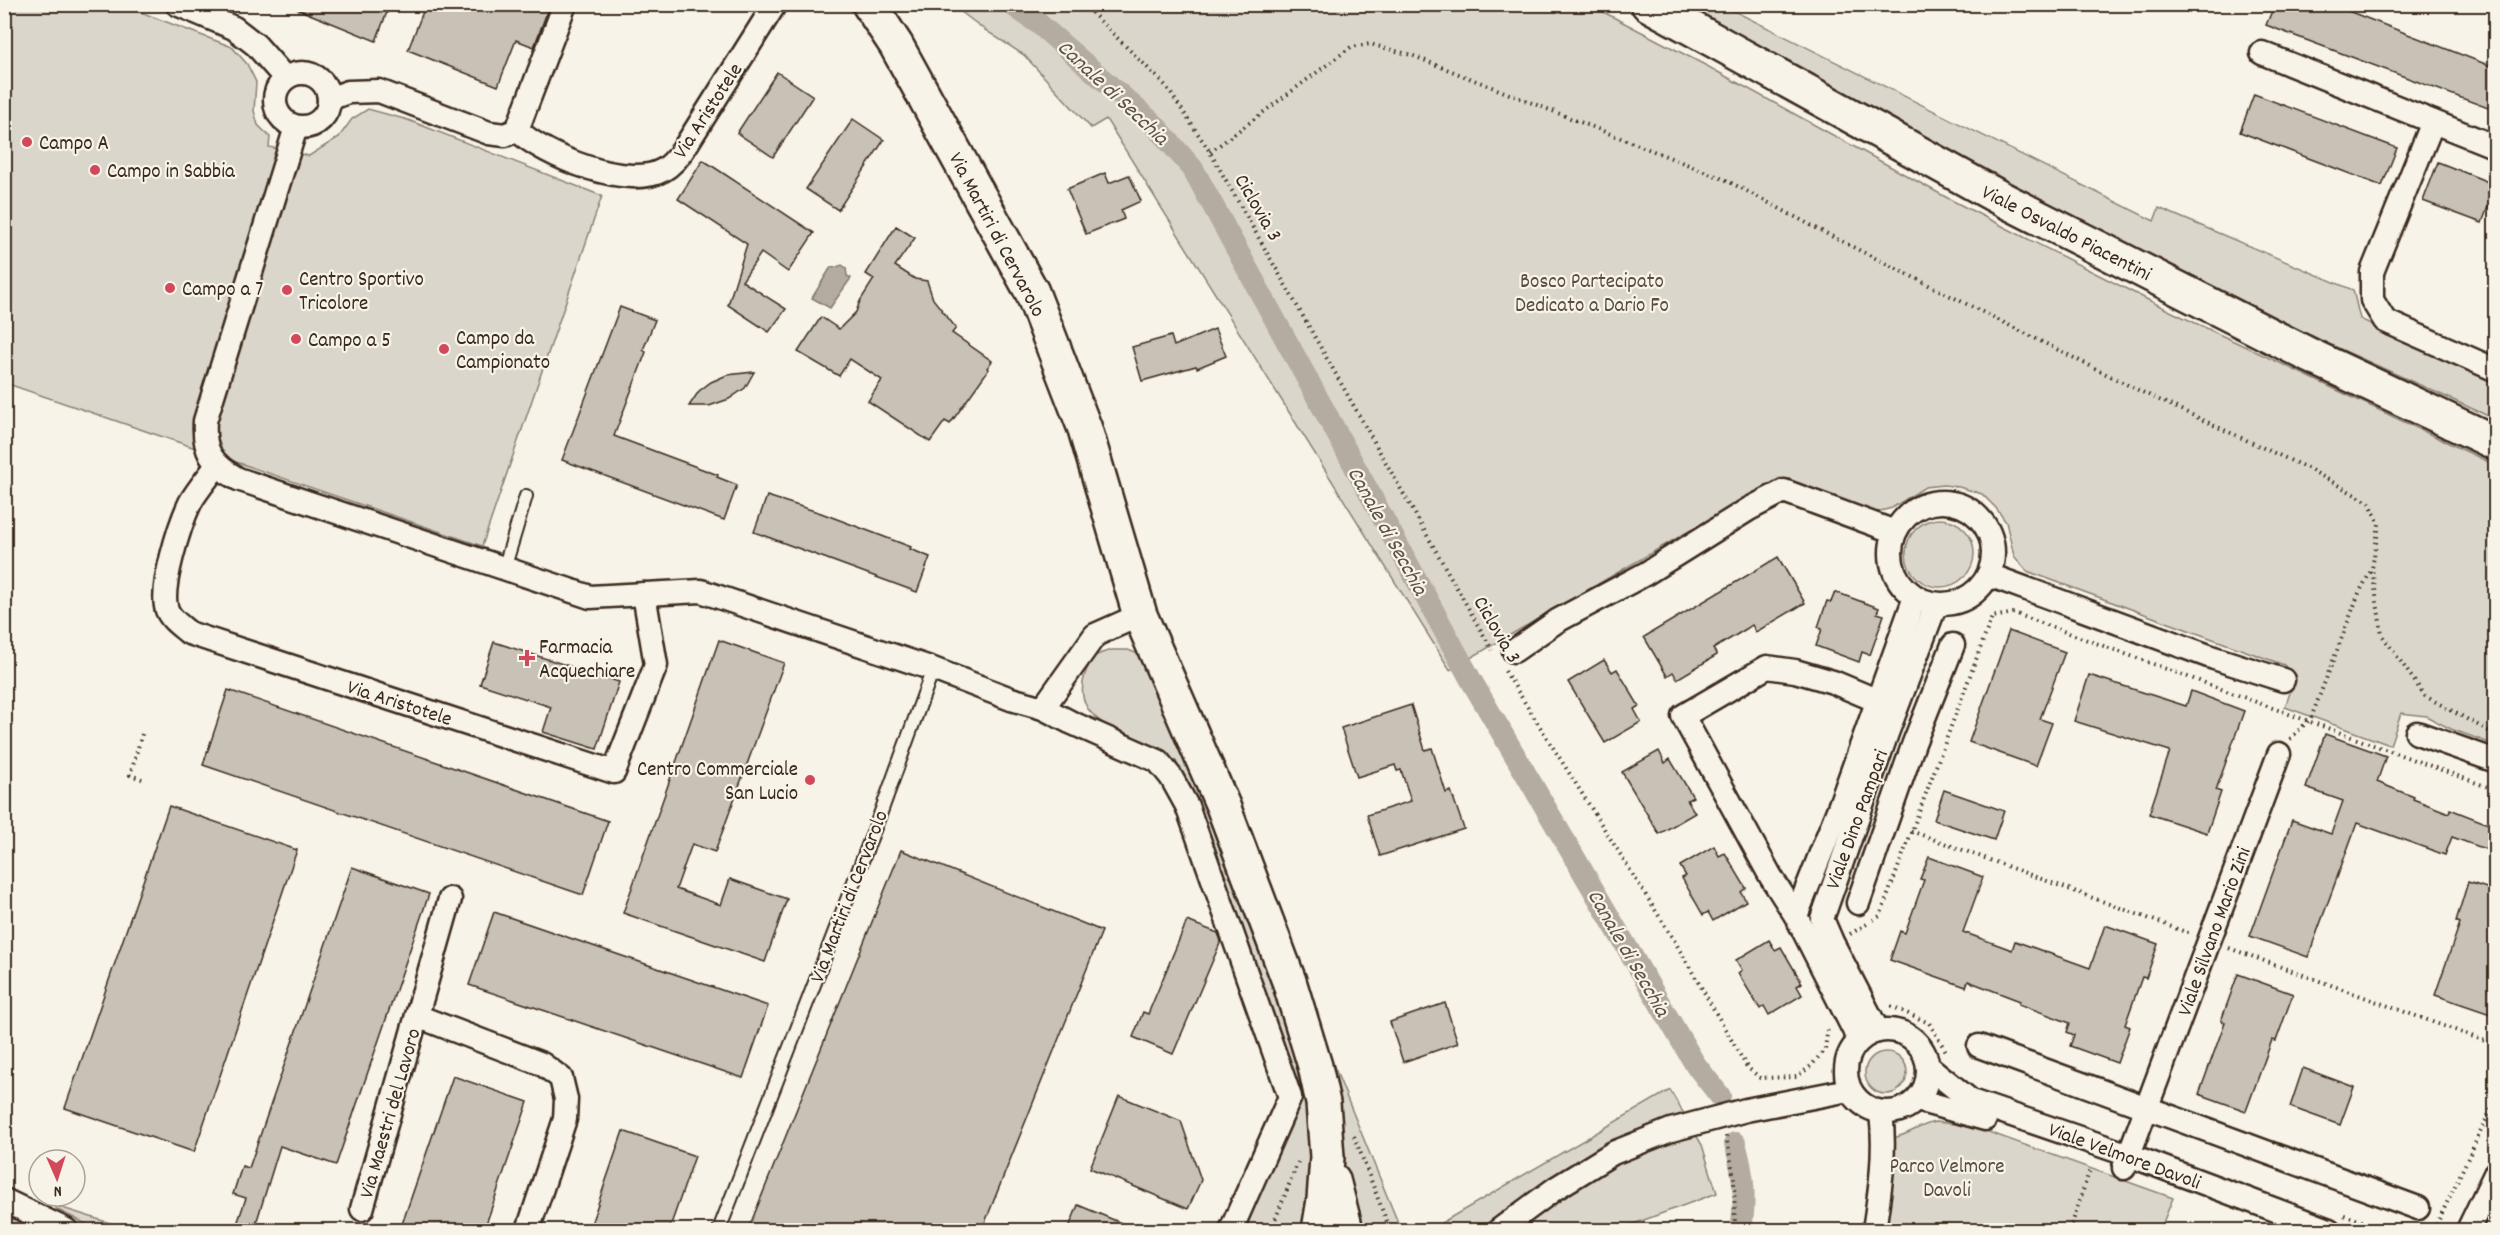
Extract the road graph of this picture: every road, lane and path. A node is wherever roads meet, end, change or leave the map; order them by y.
1 (177, 4) edge
2 (565, 4) edge
3 (776, 4) edge
4 (869, 4) edge
5 (1083, 4) edge
6 (1648, 4) edge
7 (2262, 53) dead end
8 (285, 78) junction
9 (329, 99) junction
10 (2433, 122) junction
11 (296, 127) junction
12 (517, 130) junction
13 (2496, 147) edge
14 (1210, 152) junction
15 (2496, 370) edge
16 (2496, 443) edge
17 (217, 465) junction
18 (526, 496) dead end
19 (1895, 532) junction
20 (504, 569) junction
21 (2372, 569) junction
22 (1989, 575) junction
23 (644, 594) junction
24 (1926, 600) junction
25 (1140, 615) junction
26 (1953, 645) dead end
27 (1502, 654) junction
28 (933, 669) junction
29 (2283, 680) dead end
30 (1878, 701) junction
31 (1042, 708) junction
32 (2309, 720) junction
33 (1887, 733) junction
34 (2417, 733) dead end
35 (142, 734) dead end
36 (2496, 735) edge
37 (1914, 743) junction
38 (2278, 754) joint
39 (2496, 761) edge
40 (145, 780) dead end
41 (2496, 789) edge
42 (1887, 822) junction
43 (1912, 832) junction
44 (450, 899) dead end
45 (1858, 903) dead end
46 (1796, 916) junction
47 (1846, 937) dead end
48 (2210, 941) junction
49 (417, 1016) junction
50 (1868, 1035) junction
51 (2496, 1045) edge
52 (1979, 1046) dead end
53 (1929, 1067) junction
54 (1797, 1077) dead end
55 (1849, 1090) junction
56 (2496, 1099) edge
57 (1917, 1100) junction
58 (2147, 1108) junction
59 (1881, 1113) junction
60 (1350, 1125) dead end
61 (1725, 1130) dead end
62 (1313, 1158) junction
63 (2127, 1162) junction
64 (2090, 1169) dead end
65 (2496, 1172) edge
66 (4, 1200) edge
67 (2418, 1208) dead end
68 (362, 1209) dead end
69 (66, 1230) edge
70 (528, 1230) edge
71 (719, 1230) edge
72 (1231, 1230) edge
73 (1271, 1230) edge
74 (1320, 1230) edge
75 (1346, 1230) edge
76 (1390, 1230) edge
77 (1499, 1230) edge
78 (1735, 1230) edge
79 (1874, 1230) edge
80 (2070, 1230) edge
81 (2290, 1230) edge
82 (2329, 1230) edge
83 (2434, 1230) edge
84 (2468, 1230) edge

1 - 8 street
2 - 12 street
3 - 12 street, Via Aristotele
4 - 25 main road, Via Martiri di Cervarolo
5 - 14 path, Ciclovia 3
6 - 16 main road, Viale Osvaldo Piacentini
7 - 10 street
8 - 9 street
8 - 11 street
9 - 11 street
9 - 12 street
10 - 13 street
10 - 15 street
11 - 17 street
14 - 21 path
14 - 27 path, Ciclovia 3
17 - 20 street
17 - 23 street, Via Aristotele
18 - 20 lane
19 - 22 street
19 - 24 street
19 - 27 street
20 - 23 street
21 - 32 path
21 - 36 path
22 - 24 street
22 - 29 street
23 - 28 street
24 - 30 street, Viale Dino Pampari
24 - 33 street, Viale Dino Pampari
25 - 31 street
25 - 62 main road, Via Martiri di Cervarolo
26 - 37 street
27 - 54 path, Ciclovia 3
28 - 31 street
28 - 71 lane, Via Martiri di Cervarolo
30 - 46 street, Viale Dino Pampari
30 - 46 street
31 - 72 street
32 - 38 path
32 - 41 path
32 - 43 path
33 - 37 street
33 - 50 street, Viale Dino Pampari
34 - 39 street
35 - 40 path
37 - 42 street
38 - 48 street, Viale Silvano Mario Zini
42 - 43 path
42 - 45 street
43 - 47 path
43 - 48 path
44 - 49 street, Via Maestri del Lavoro
46 - 50 street
48 - 51 path
48 - 58 street, Viale Silvano Mario Zini
49 - 68 street, Via Maestri del Lavoro
49 - 70 street, Via Maestri del Lavoro
50 - 53 street, Viale Velmore Davoli
50 - 55 street
52 - 58 street
53 - 57 street
53 - 63 street, Viale Velmore Davoli
55 - 59 street
55 - 77 street
56 - 83 path
57 - 59 street
57 - 63 street, Viale Velmore Davoli
58 - 63 street, Viale Silvano Mario Zini
58 - 67 street
59 - 79 street
60 - 76 path
61 - 78 path
62 - 73 path
62 - 74 main road, Via Martiri di Cervarolo
62 - 75 main road, Via Martiri di Cervarolo
63 - 81 street, Viale Velmore Davoli
63 - 82 street, Viale Velmore Davoli
64 - 80 path
65 - 84 street
66 - 69 street

